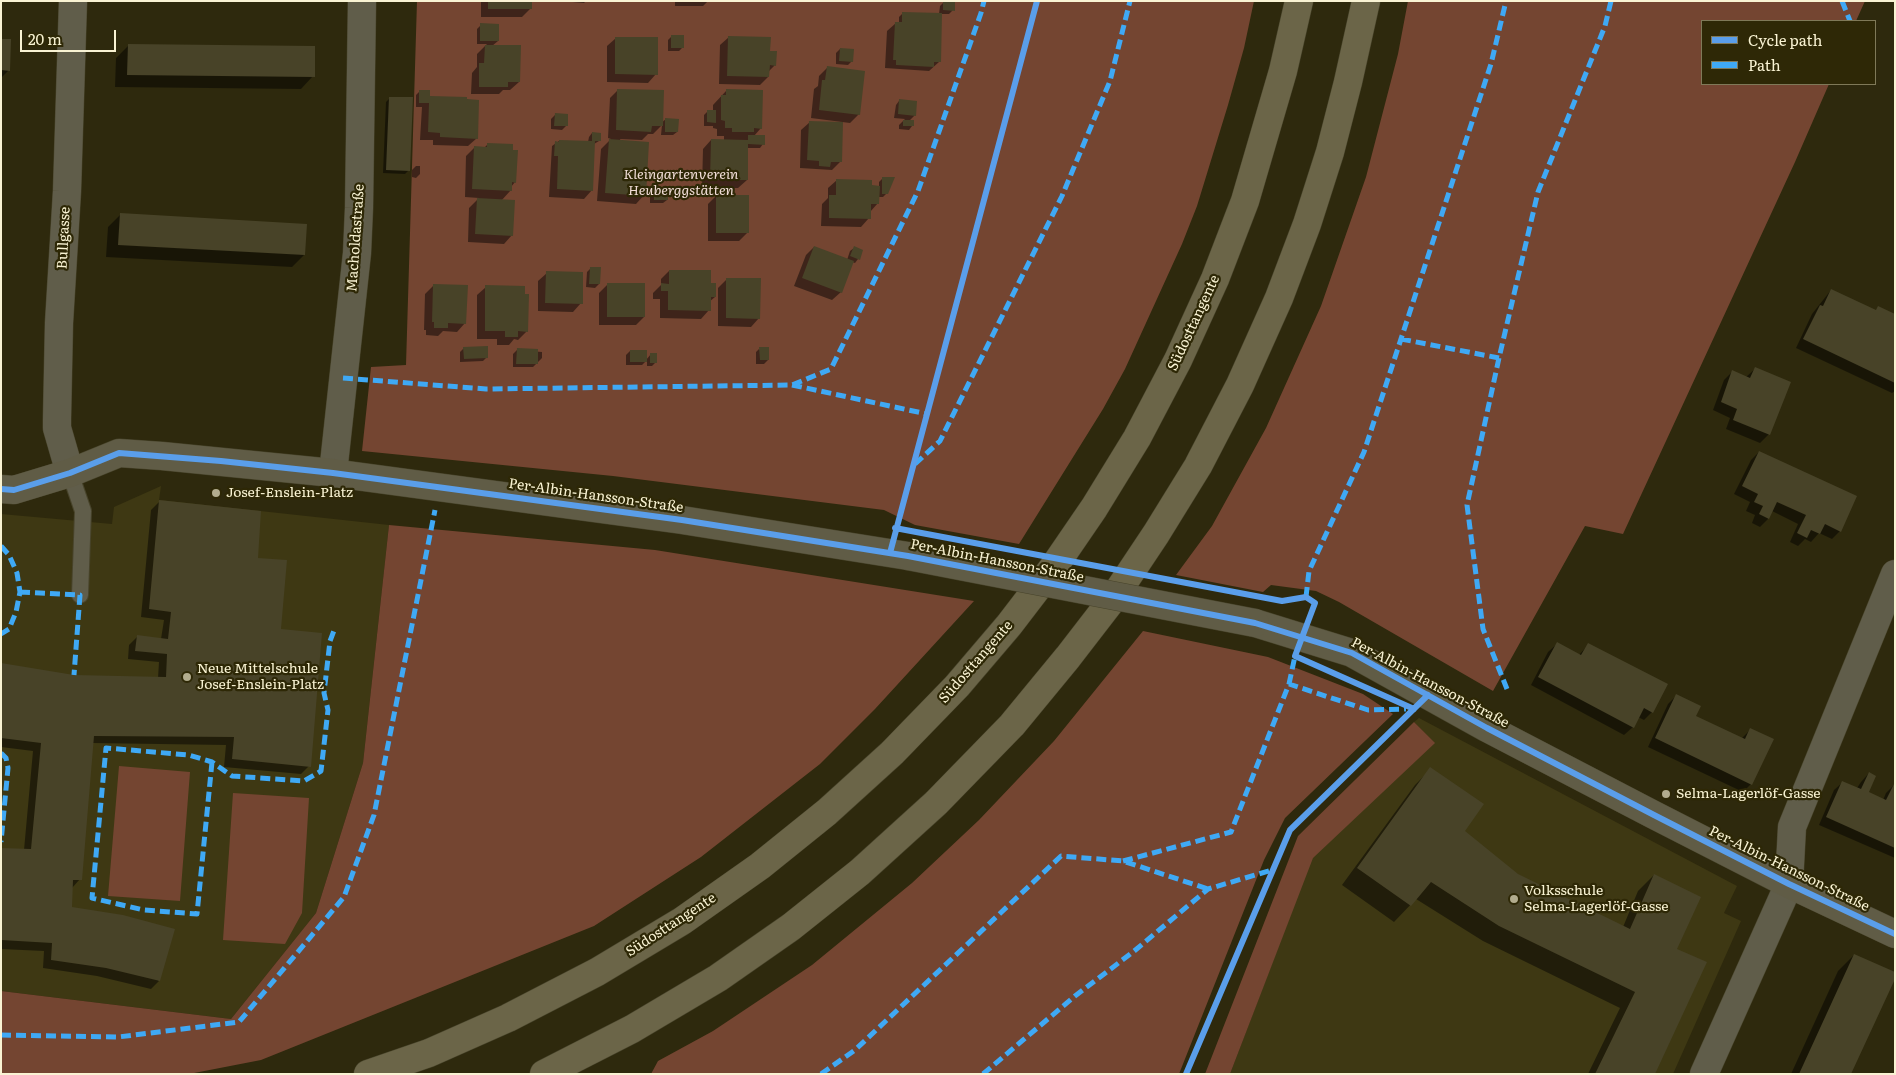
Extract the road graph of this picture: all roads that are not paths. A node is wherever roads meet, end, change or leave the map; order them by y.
1 (73, 1) edge
2 (362, 1) edge
3 (1299, 1) edge
4 (1366, 1) edge
5 (70, 473) junction
6 (333, 473) junction
7 (1, 489) edge
8 (1895, 574) edge
9 (80, 595) dead end
10 (1789, 884) junction
11 (1895, 934) edge
12 (368, 1074) edge
13 (544, 1074) edge
14 (1704, 1074) edge

1 - 5 street, Bullgasse
2 - 6 street, Macholdastraße
3 - 12 highway, Südosttangente
4 - 13 highway
5 - 6 street, Per-Albin-Hansson-Straße
5 - 7 street, Per-Albin-Hansson-Straße
5 - 9 lane
6 - 10 street, Per-Albin-Hansson-Straße, bridge
8 - 10 street
10 - 11 street, Per-Albin-Hansson-Straße
10 - 14 street

